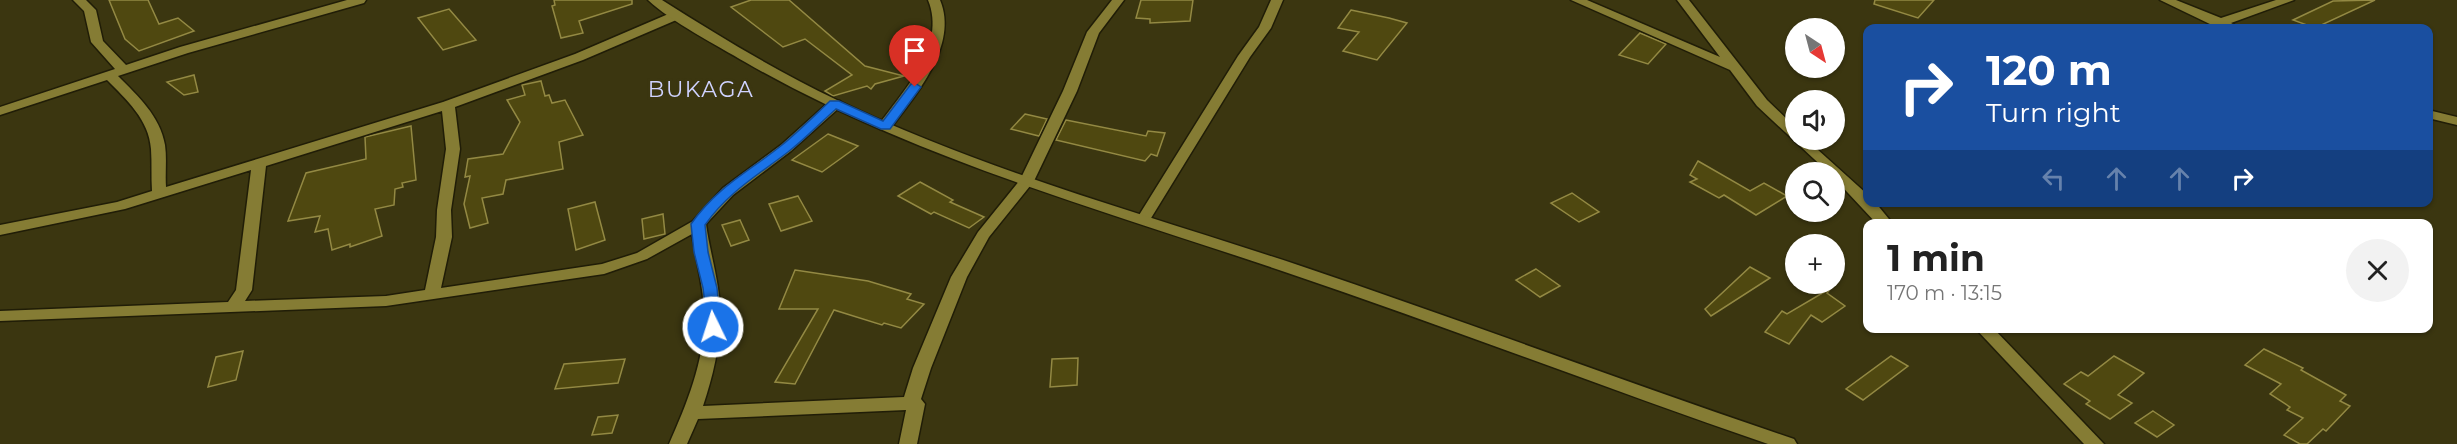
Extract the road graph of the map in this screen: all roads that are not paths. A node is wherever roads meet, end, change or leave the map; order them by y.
1 (79, 0) edge
2 (360, 0) edge
3 (654, 0) edge
4 (934, 0) edge
5 (1118, 0) edge
6 (1277, 0) edge
7 (1577, 0) edge
8 (1683, 0) edge
9 (2166, 0) edge
10 (2288, 0) edge
11 (677, 15) junction
12 (2218, 23) junction
13 (2221, 24) edge
14 (1734, 67) junction
15 (115, 71) junction
16 (835, 104) junction
17 (448, 105) junction
18 (0, 111) edge
19 (2433, 115) edge
20 (2457, 121) edge
21 (885, 126) junction
22 (1785, 126) edge
23 (1811, 150) edge
24 (258, 163) junction
25 (1027, 181) junction
26 (160, 194) junction
27 (1863, 198) edge
28 (1871, 207) edge
29 (1882, 219) edge
30 (1143, 220) junction
31 (698, 224) junction
32 (0, 230) edge
33 (432, 294) junction
34 (232, 308) junction
35 (0, 316) edge
36 (1988, 333) edge
37 (911, 404) junction
38 (692, 413) junction
39 (678, 444) edge
40 (908, 444) edge
41 (1788, 444) edge
42 (2095, 444) edge

1 - 15 street
2 - 15 street
3 - 11 street
4 - 21 street
5 - 25 street
6 - 30 street
7 - 14 street
8 - 14 street
9 - 12 street
10 - 12 street
11 - 16 street
11 - 17 street
12 - 13 street
14 - 22 street
15 - 18 street
15 - 26 street
16 - 21 street
16 - 31 street
17 - 24 street
17 - 33 street
19 - 20 street
21 - 25 street
23 - 27 street
24 - 26 street
24 - 34 street
25 - 30 street
25 - 37 street
26 - 32 street
28 - 29 street
30 - 41 street
31 - 33 street
31 - 38 street
33 - 34 street
34 - 35 street
36 - 42 street
37 - 38 street
37 - 40 street
38 - 39 street

